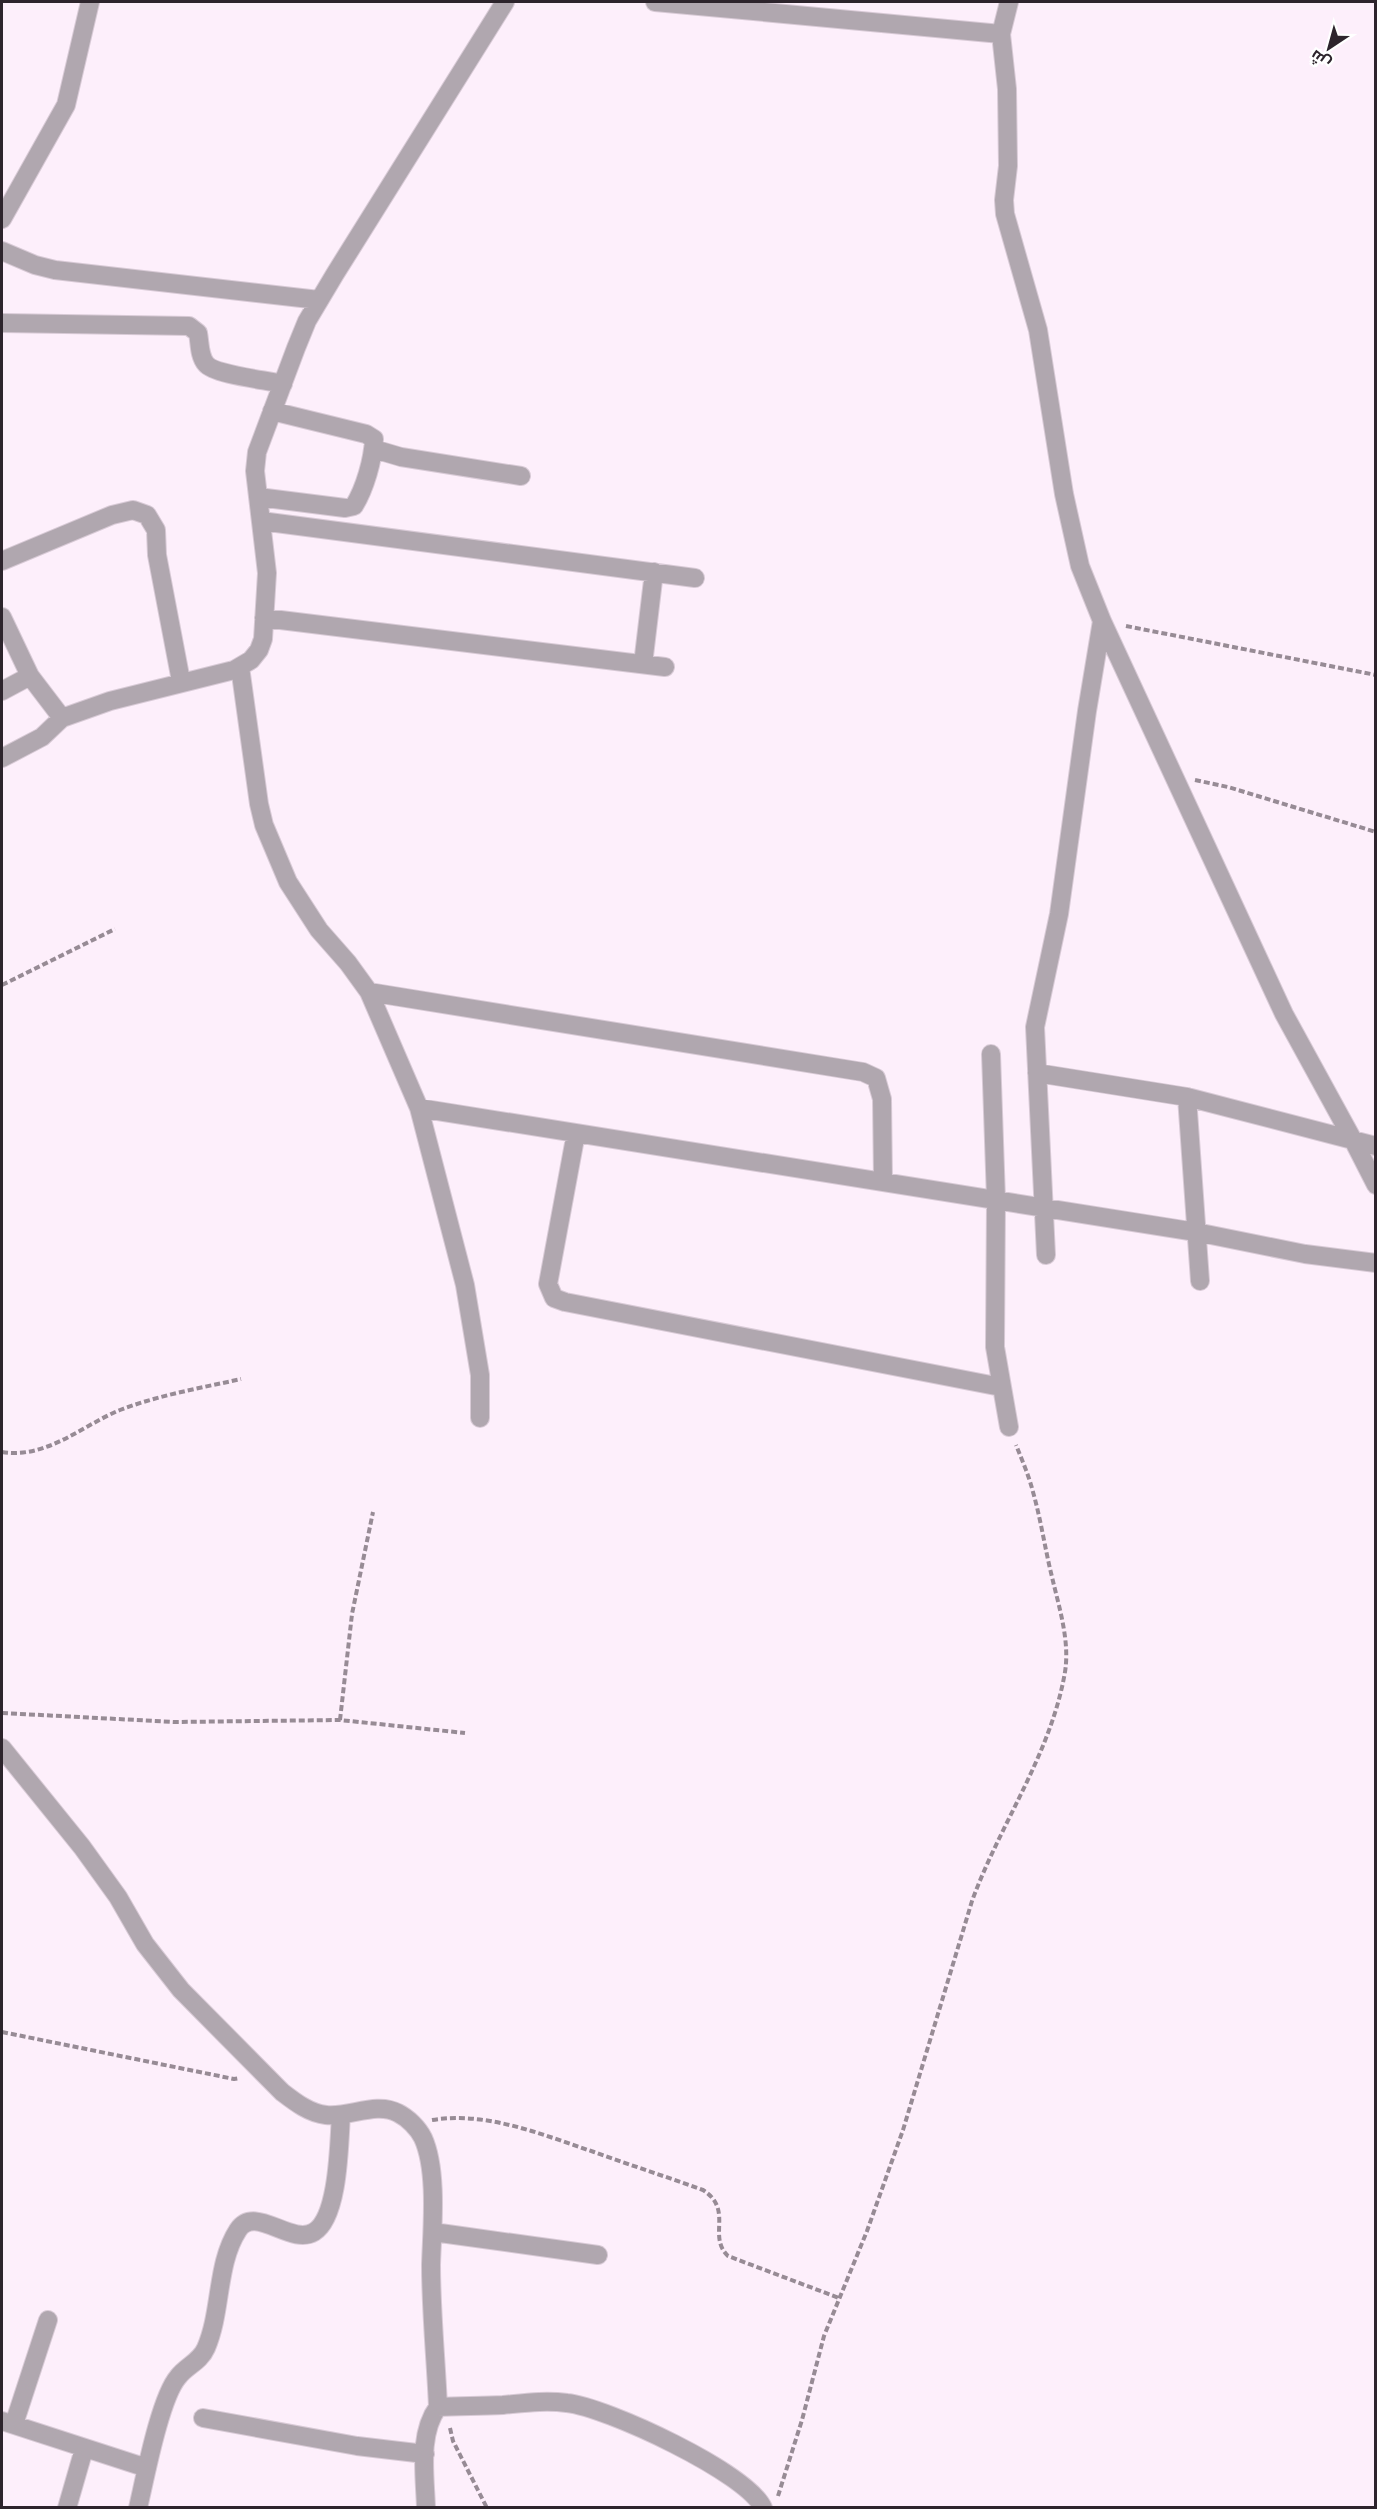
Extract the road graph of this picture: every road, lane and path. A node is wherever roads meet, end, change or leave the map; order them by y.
1 (90, 2) edge
2 (505, 2) edge
3 (655, 2) edge
4 (1009, 2) edge
5 (1001, 33) junction
6 (2, 219) edge
7 (2, 251) edge
8 (319, 300) junction
9 (2, 322) edge
10 (283, 384) junction
11 (272, 411) junction
12 (374, 449) junction
13 (521, 476) dead end
14 (258, 497) junction
15 (261, 521) junction
16 (2, 561) edge
17 (654, 573) junction
18 (695, 578) dead end
19 (2, 617) edge
20 (264, 618) junction
21 (1102, 621) junction
22 (643, 664) junction
23 (240, 667) junction
24 (665, 667) dead end
25 (1376, 675) edge
26 (30, 676) junction
27 (181, 681) junction
28 (2, 691) edge
29 (62, 718) junction
30 (2, 758) edge
31 (1174, 779) junction
32 (1376, 832) edge
33 (115, 929) dead end
34 (2, 985) edge
35 (369, 993) junction
36 (991, 1054) dead end
37 (1037, 1073) junction
38 (1186, 1097) junction
39 (419, 1108) junction
40 (576, 1133) junction
41 (1353, 1140) junction
42 (1376, 1146) edge
43 (883, 1181) junction
44 (1376, 1185) edge
45 (996, 1199) junction
46 (1044, 1207) junction
47 (1196, 1232) junction
48 (1046, 1255) dead end
49 (1376, 1263) edge
50 (1200, 1281) dead end
51 (241, 1379) dead end
52 (1001, 1387) junction
53 (480, 1418) dead end
54 (1009, 1427) joint
55 (2, 1452) edge
56 (374, 1512) dead end
57 (2, 1713) edge
58 (340, 1720) junction
59 (465, 1733) dead end
60 (2, 1748) edge
61 (2, 2032) edge
62 (261, 2073) junction
63 (341, 2115) junction
64 (413, 2124) junction
65 (433, 2232) junction
66 (598, 2255) dead end
67 (838, 2298) junction
68 (48, 2320) dead end
69 (442, 2407) junction
70 (203, 2418) dead end
71 (8, 2422) edge
72 (84, 2448) junction
73 (425, 2454) junction
74 (147, 2468) junction
75 (770, 2504) edge
76 (67, 2508) edge
77 (138, 2508) edge
78 (426, 2508) edge
79 (487, 2508) edge

1 - 6 street
2 - 8 street
3 - 5 street
4 - 5 street
5 - 21 street
7 - 8 street
8 - 10 street
9 - 10 street
10 - 11 street
11 - 12 street
11 - 14 street
12 - 13 street
12 - 14 street
14 - 15 street
15 - 17 street
15 - 20 street
16 - 27 street
17 - 18 street
17 - 22 street
19 - 26 street
20 - 22 street
20 - 23 street
21 - 25 path
21 - 31 street
21 - 37 street
22 - 24 street
23 - 27 street
23 - 35 street
26 - 28 street
26 - 29 street
27 - 29 street
29 - 30 street
31 - 32 path
31 - 41 street
33 - 34 path
35 - 39 street
35 - 43 street
36 - 45 street
37 - 38 street
37 - 46 street
38 - 41 street
38 - 47 street
39 - 40 street
39 - 53 street
40 - 43 street
40 - 52 street
41 - 42 street
41 - 44 street
43 - 45 street
45 - 46 street
45 - 52 street
46 - 47 street
46 - 48 street
47 - 49 street
47 - 50 street
51 - 55 path
52 - 54 street
54 - 67 path
56 - 58 path
57 - 58 path
58 - 59 path
60 - 62 street
61 - 62 path
62 - 63 street
63 - 64 street
63 - 74 street
64 - 65 street
64 - 67 path
65 - 66 street
65 - 69 street
67 - 75 path
68 - 71 street
69 - 73 street
69 - 75 street
69 - 79 path
70 - 73 street
71 - 72 street
72 - 74 street
72 - 76 street
73 - 78 street
74 - 77 street

